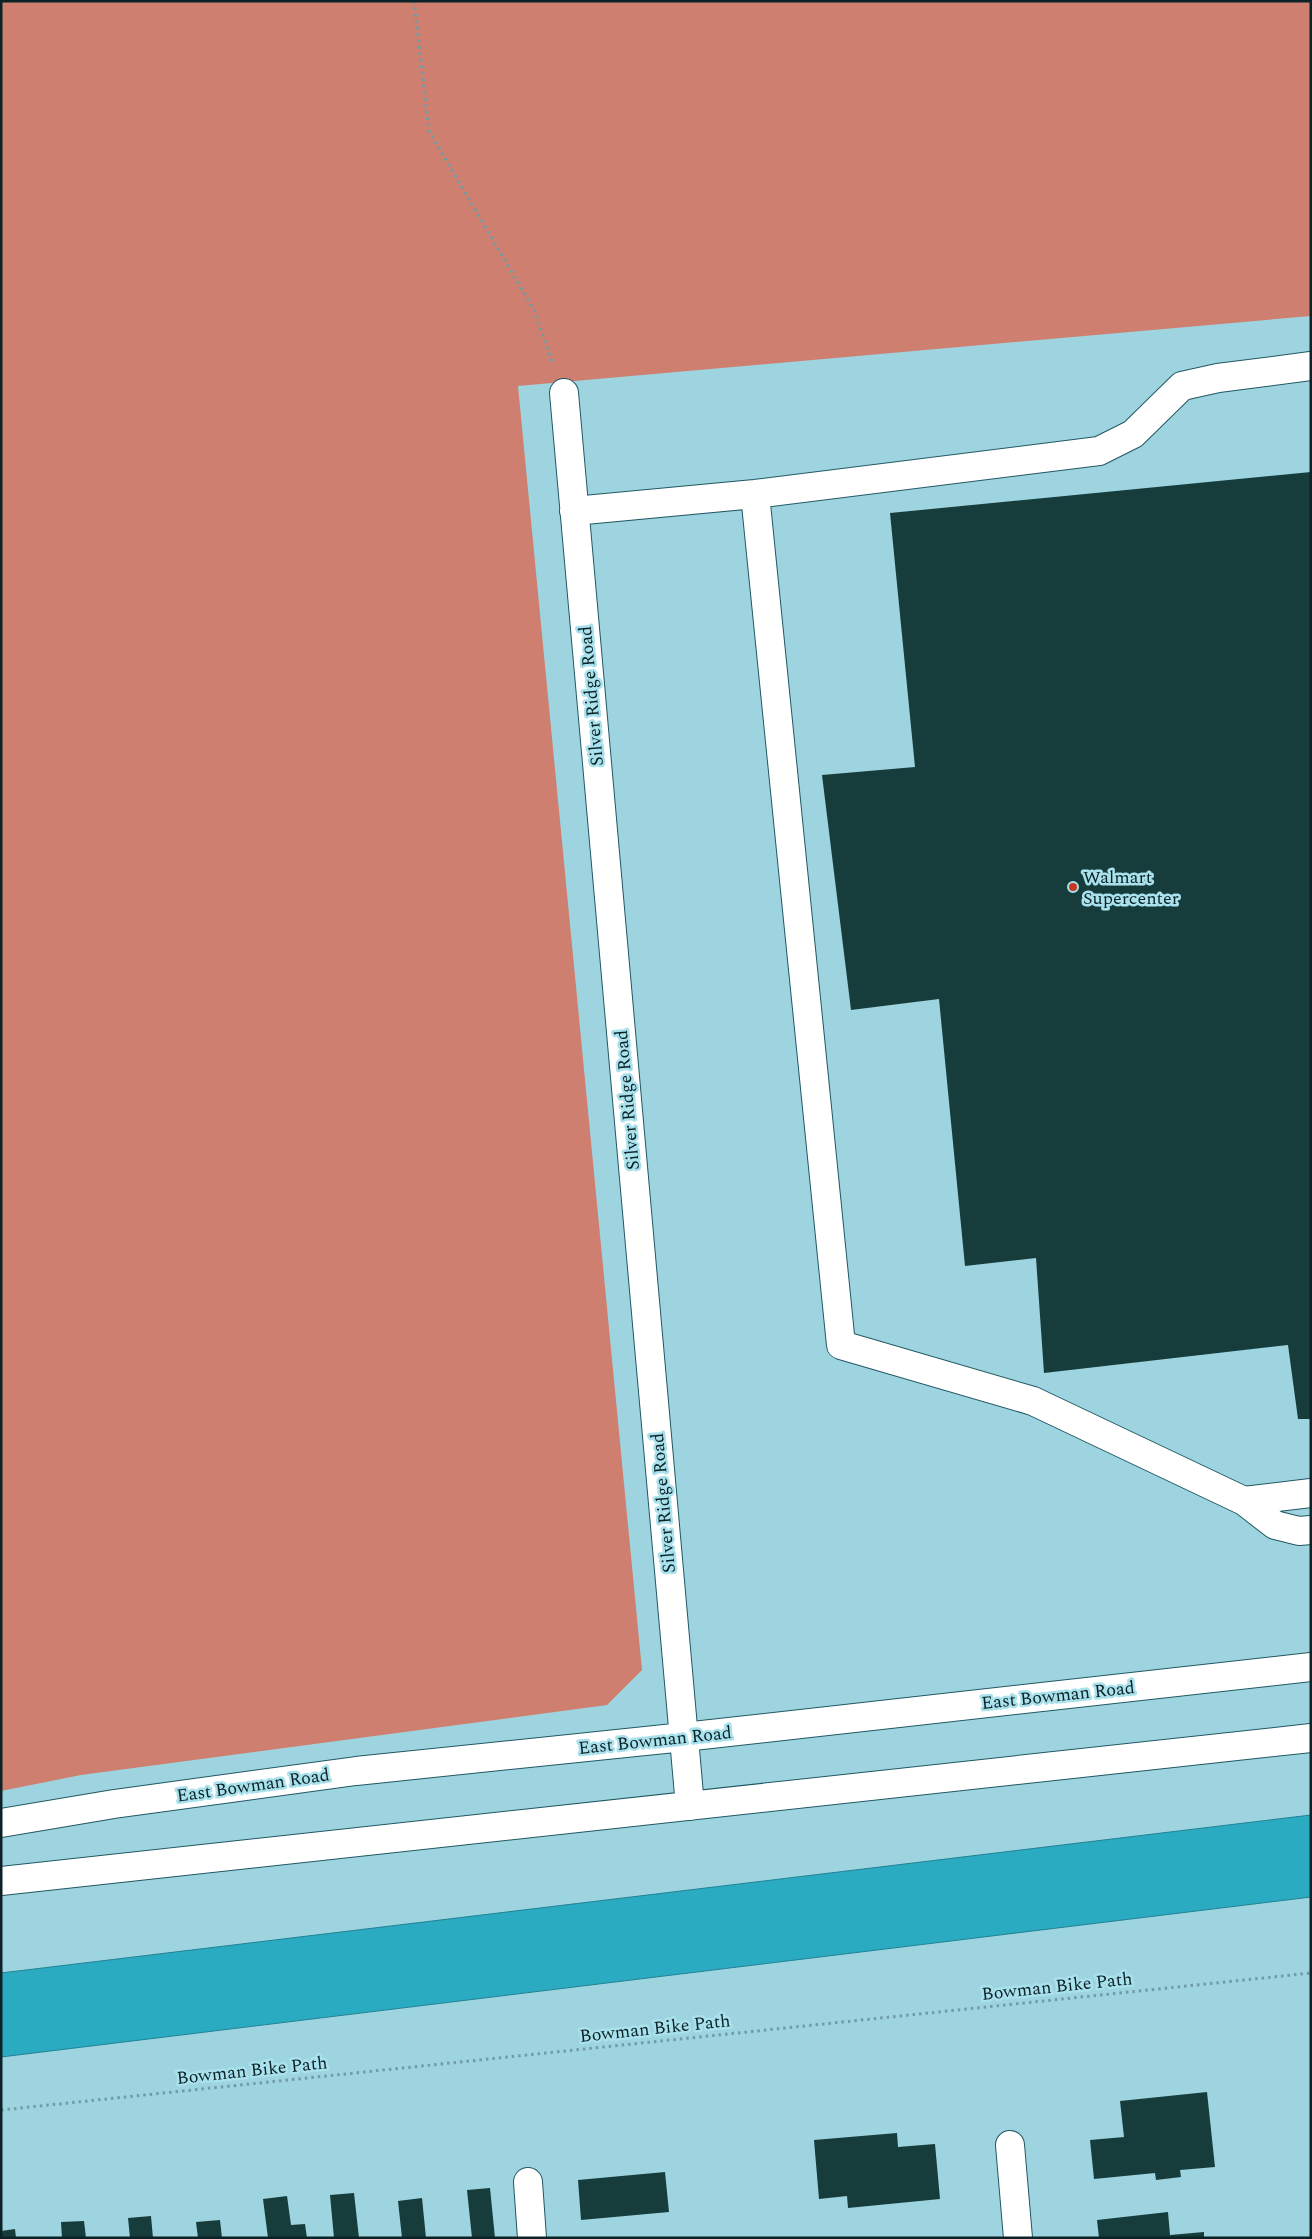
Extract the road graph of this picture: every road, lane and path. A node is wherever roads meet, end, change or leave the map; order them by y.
1 (414, 1) edge
2 (1311, 366) edge
3 (564, 394) joint
4 (755, 494) junction
5 (574, 511) junction
6 (1311, 1493) edge
7 (1244, 1501) junction
8 (1311, 1530) edge
9 (1311, 1667) edge
10 (684, 1737) junction
11 (1311, 1738) edge
12 (690, 1806) junction
13 (1, 1823) edge
14 (1, 1881) edge
15 (1311, 1973) edge
16 (1, 2110) edge
17 (1010, 2145) dead end
18 (528, 2182) dead end
19 (532, 2238) edge
20 (1018, 2238) edge

1 - 3 path
2 - 4 street
3 - 5 street, Silver Ridge Road
4 - 5 street
4 - 7 street
5 - 10 street, Silver Ridge Road
6 - 7 street
7 - 8 street
9 - 10 street, East Bowman Road
10 - 12 street, Silver Ridge Road
10 - 13 street, East Bowman Road
11 - 12 street
12 - 14 street
15 - 16 path, Bowman Bike Path
17 - 20 street
18 - 19 street

